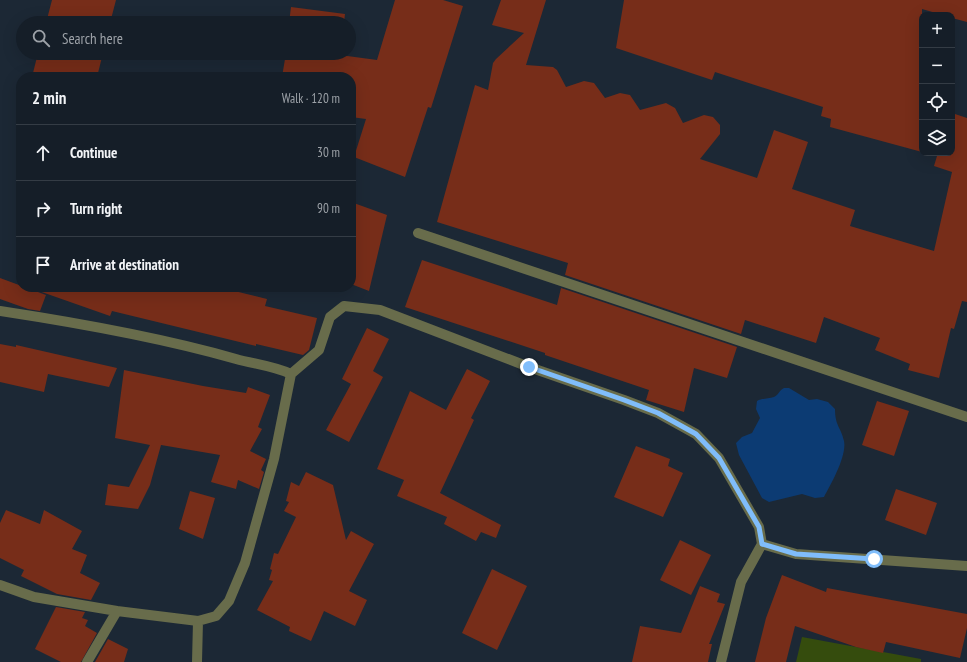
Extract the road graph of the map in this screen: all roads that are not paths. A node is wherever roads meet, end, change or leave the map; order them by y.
1 (418, 233) dead end
2 (0, 311) edge
3 (291, 374) junction
4 (967, 417) edge
5 (762, 544) junction
6 (967, 566) edge
7 (0, 585) edge
8 (117, 611) junction
9 (198, 621) junction
10 (87, 662) edge
11 (197, 662) edge
12 (721, 662) edge

1 - 4 street
2 - 3 street
3 - 5 street
3 - 9 street
5 - 6 street
5 - 12 street
7 - 8 street
8 - 9 street
8 - 10 street
9 - 11 street

